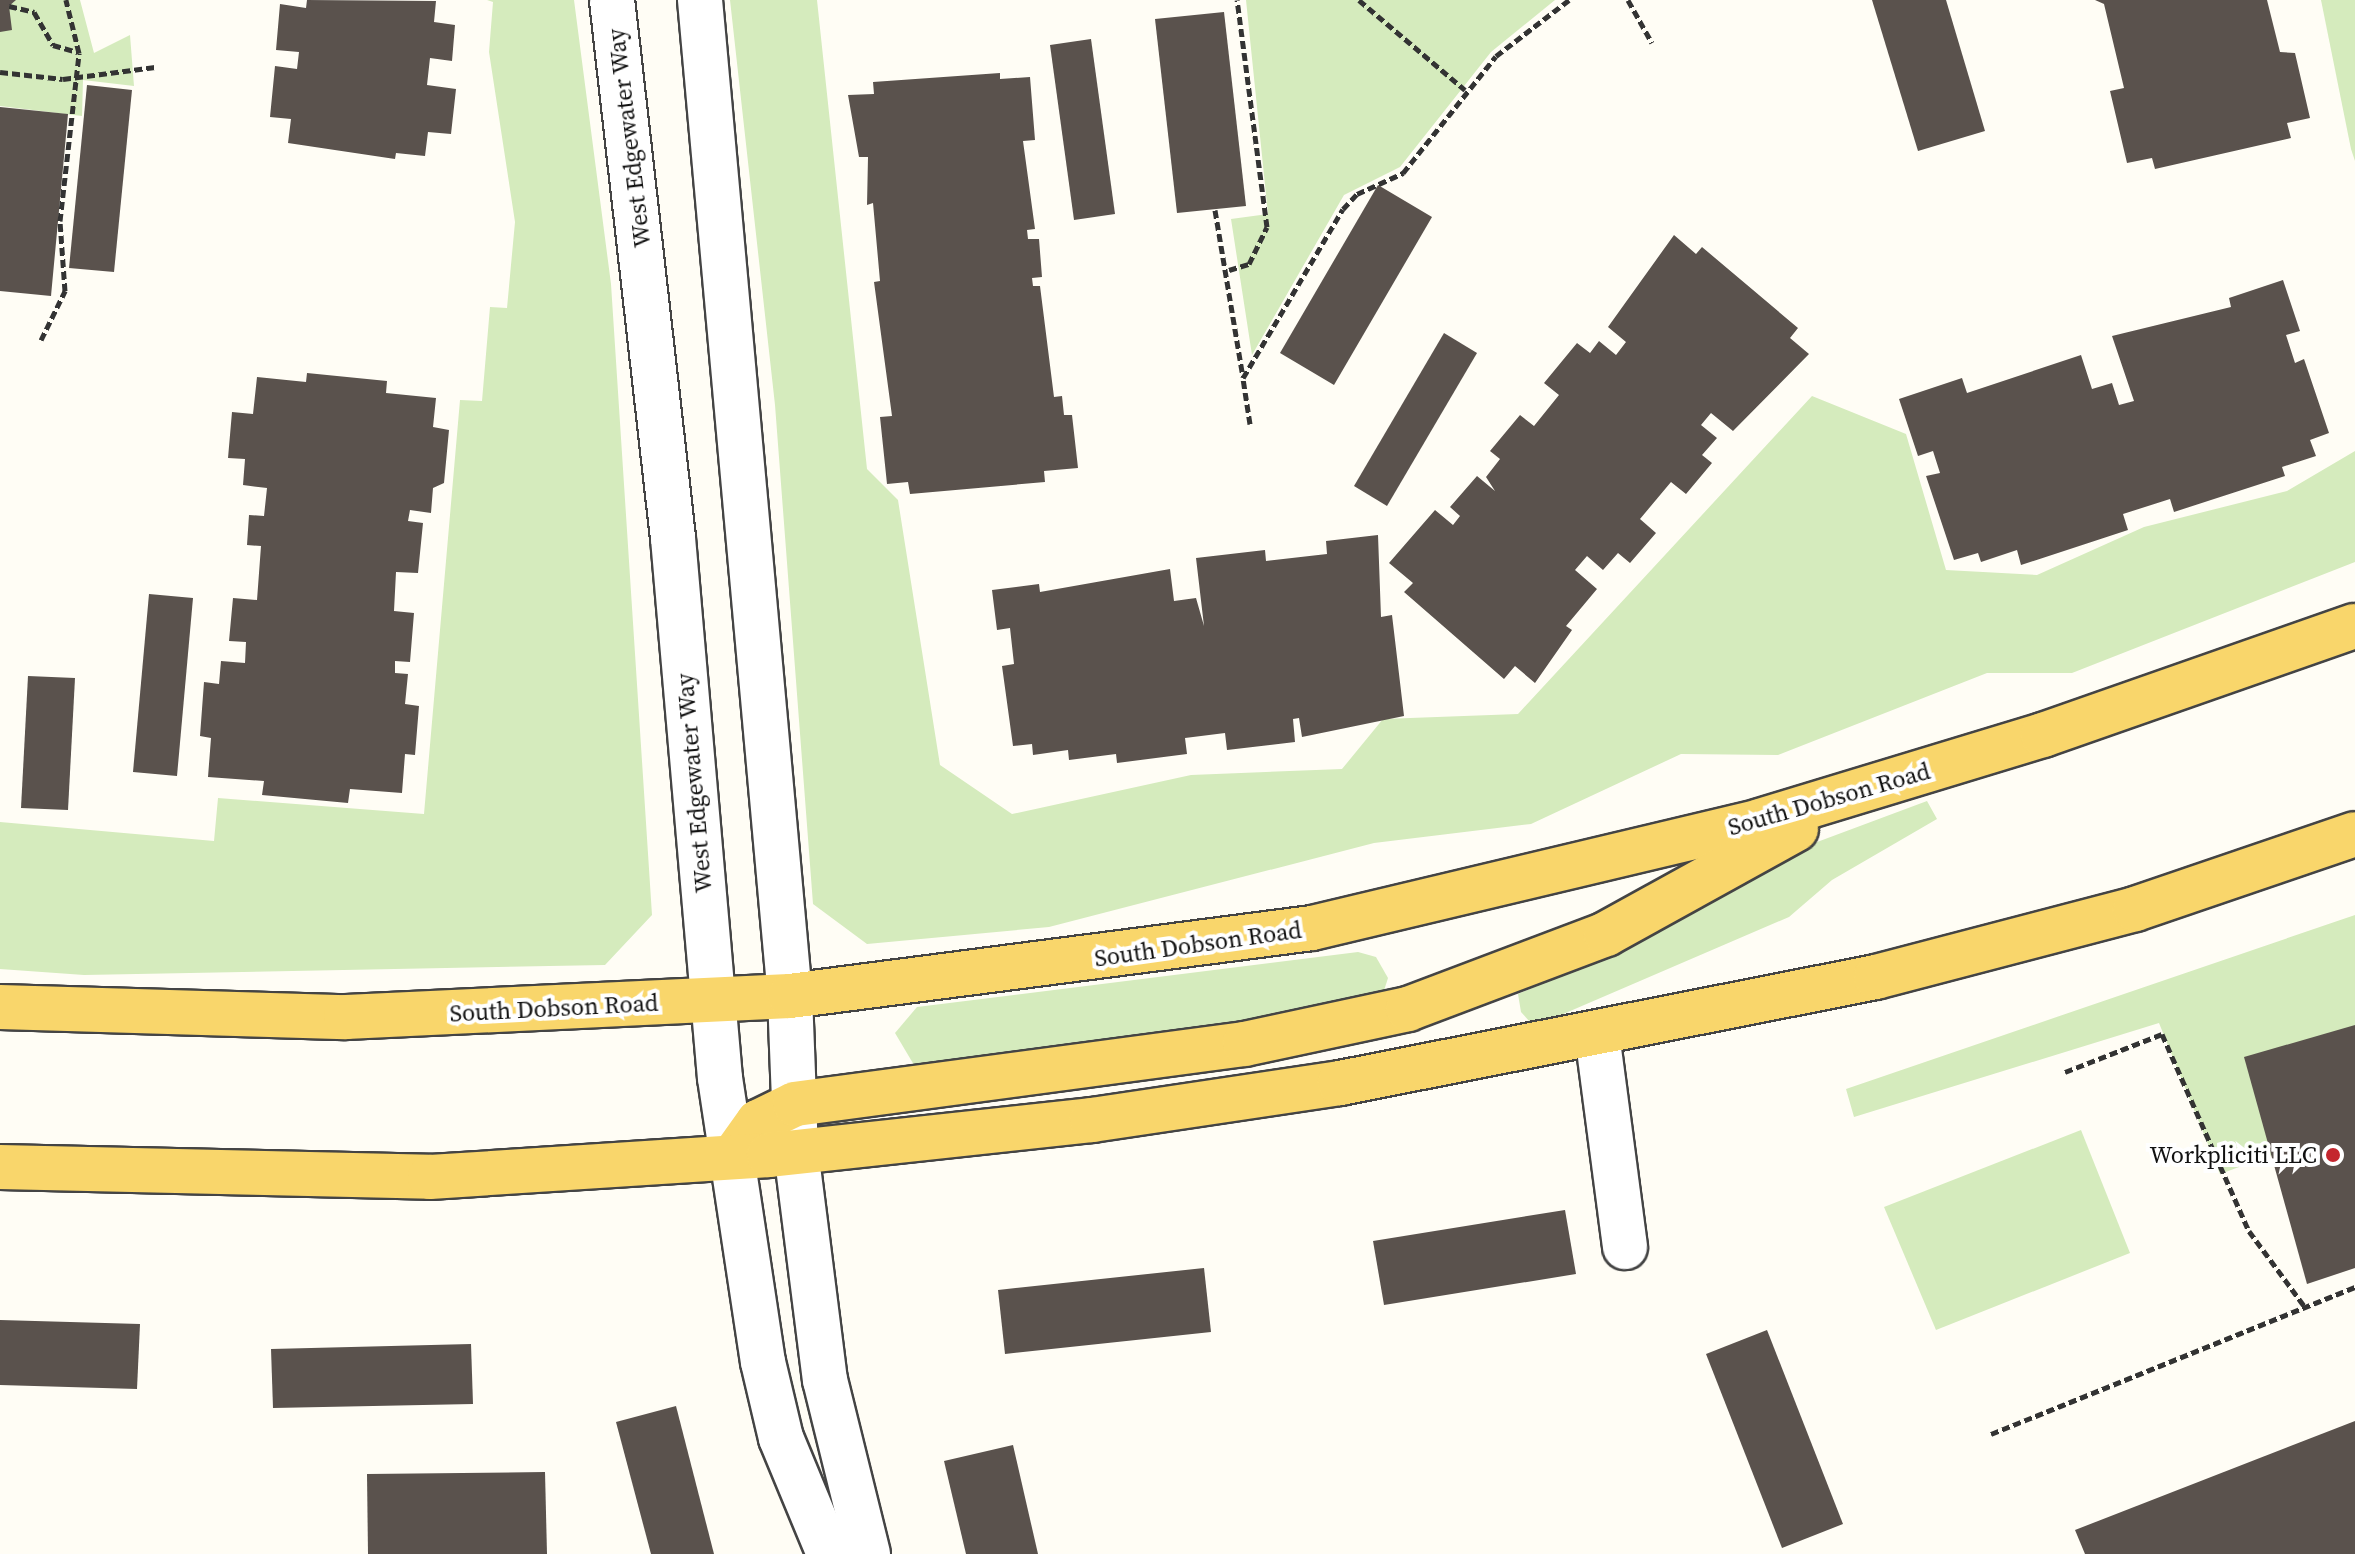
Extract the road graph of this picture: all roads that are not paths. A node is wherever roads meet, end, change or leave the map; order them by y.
1 (612, 0) edge
2 (700, 0) edge
3 (2355, 626) edge
4 (1895, 780) junction
5 (2355, 834) edge
6 (790, 996) junction
7 (712, 999) junction
8 (0, 1007) edge
9 (1597, 1034) junction
10 (795, 1104) junction
11 (796, 1151) junction
12 (733, 1157) junction
13 (0, 1167) edge
14 (1625, 1247) dead end
15 (829, 1554) edge
16 (868, 1554) edge

1 - 7 street, West Edgewater Way
2 - 6 street
3 - 4 main road, South Dobson Road
4 - 6 main road, South Dobson Road
4 - 10 main road
5 - 9 main road
6 - 7 main road, South Dobson Road
6 - 10 street
7 - 8 main road, South Dobson Road
7 - 12 street, West Edgewater Way
9 - 11 main road
9 - 14 street
10 - 11 street
10 - 12 main road
11 - 12 main road
11 - 16 street
12 - 13 main road
12 - 15 street, West Edgewater Way

